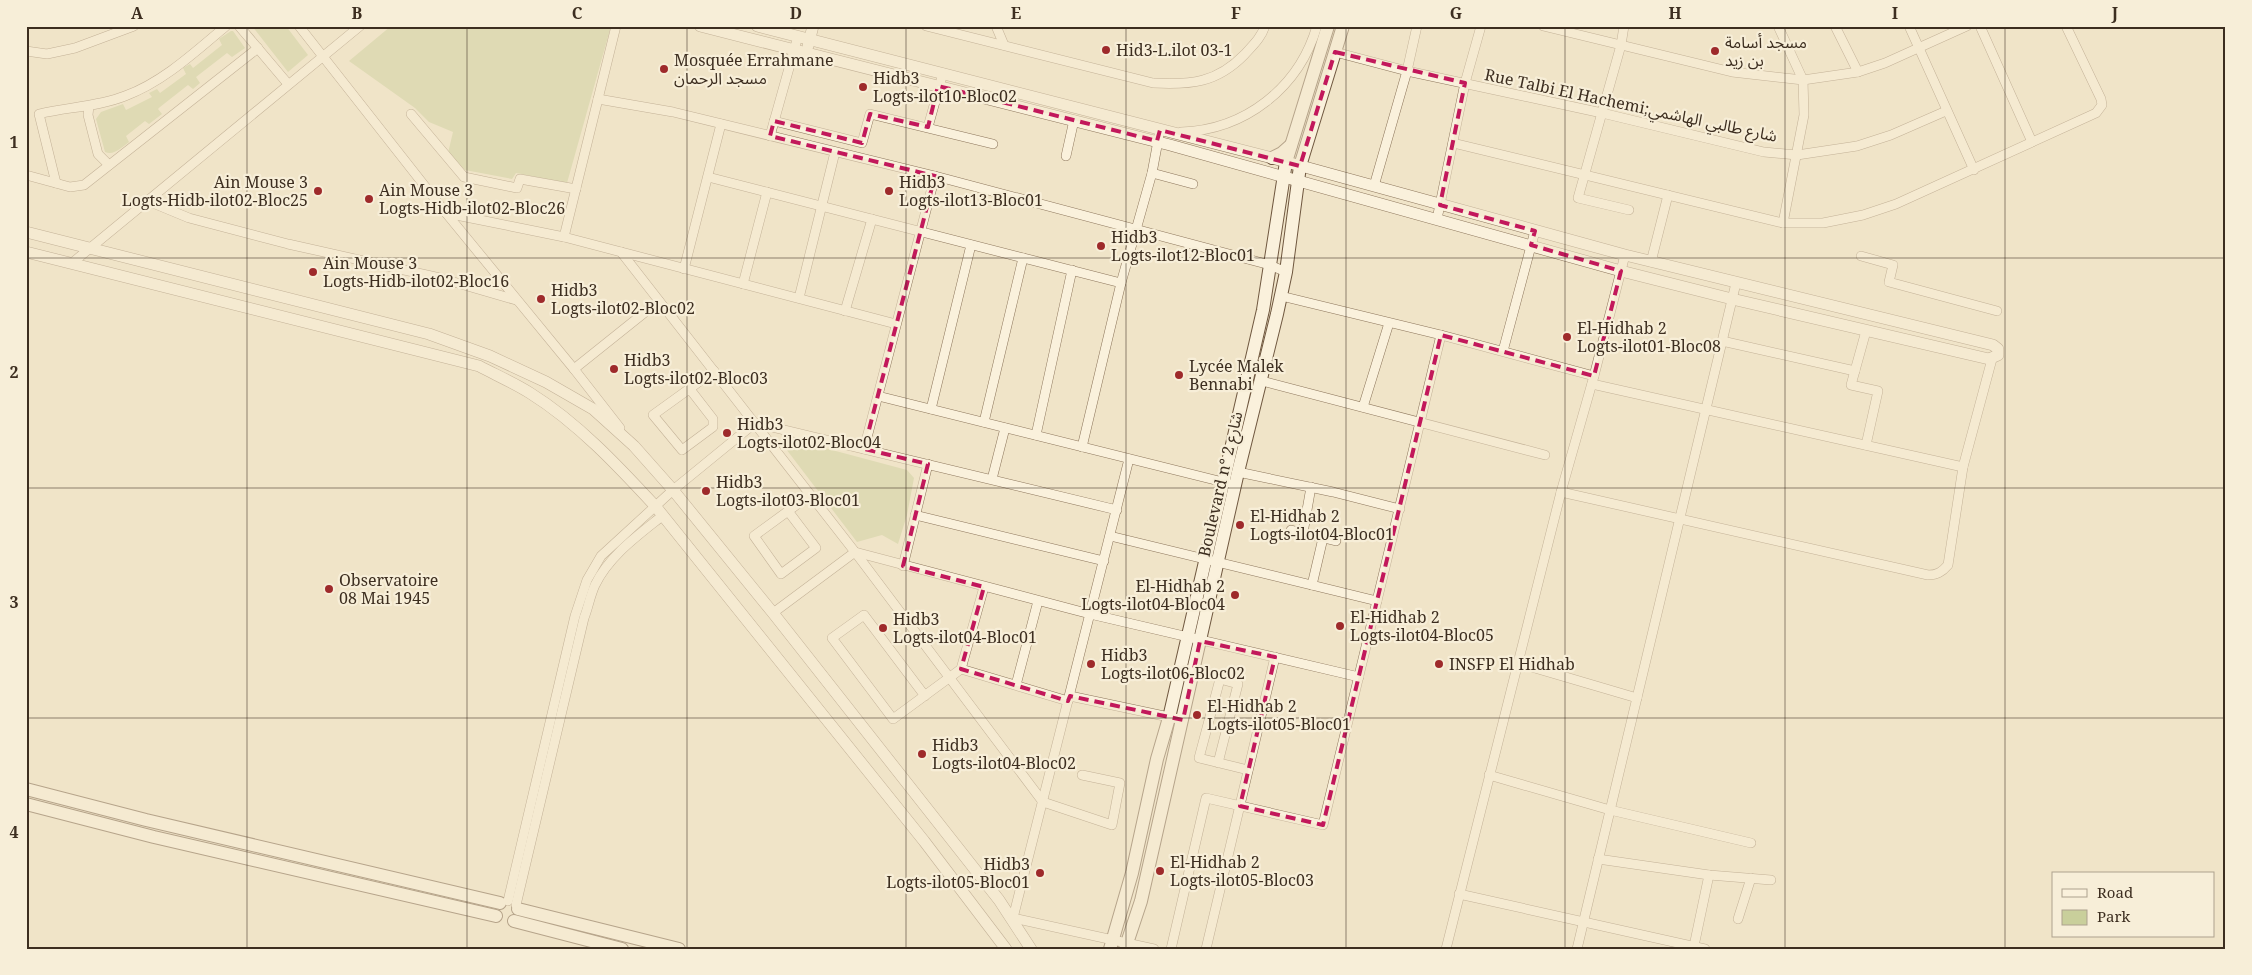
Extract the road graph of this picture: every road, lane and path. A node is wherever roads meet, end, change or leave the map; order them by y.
1 (134, 26) edge
2 (226, 26) edge
3 (239, 26) edge
4 (299, 26) edge
5 (360, 26) edge
6 (616, 26) edge
7 (700, 26) edge
8 (757, 26) edge
9 (813, 26) edge
10 (926, 26) edge
11 (996, 26) edge
12 (1265, 26) edge
13 (1317, 26) edge
14 (1328, 26) edge
15 (1343, 26) edge
16 (1418, 26) edge
17 (1481, 26) edge
18 (1543, 26) edge
19 (1624, 26) edge
20 (1778, 26) edge
21 (1835, 26) edge
22 (1909, 26) edge
23 (1967, 26) edge
24 (1980, 26) edge
25 (2066, 26) edge
26 (772, 28) edge
27 (798, 36) junction
28 (810, 39) junction
29 (1004, 45) junction
30 (1621, 45) junction
31 (258, 48) junction
32 (1920, 48) junction
33 (793, 49) junction
34 (26, 51) edge
35 (1335, 52) junction
36 (806, 53) junction
37 (323, 56) junction
38 (1407, 71) junction
39 (1858, 72) junction
40 (943, 73) junction
41 (1803, 80) junction
42 (1466, 83) junction
43 (288, 84) junction
44 (938, 86) junction
45 (598, 98) junction
46 (89, 106) junction
47 (1946, 111) junction
48 (1602, 113) junction
49 (411, 114) dead end
50 (1074, 120) junction
51 (774, 121) junction
52 (722, 124) junction
53 (928, 127) junction
54 (1163, 135) junction
55 (770, 136) junction
56 (2032, 142) junction
57 (1453, 143) junction
58 (993, 144) dead end
59 (1290, 145) junction
60 (835, 152) junction
61 (1797, 155) junction
62 (1066, 156) dead end
63 (1272, 158) junction
64 (1286, 162) junction
65 (109, 166) junction
66 (1974, 170) junction
67 (1299, 172) junction
68 (1152, 173) junction
69 (1585, 174) junction
70 (26, 175) edge
71 (1284, 175) junction
72 (935, 176) junction
73 (708, 177) junction
74 (56, 182) junction
75 (1193, 184) dead end
76 (1374, 186) junction
77 (576, 189) junction
78 (767, 192) junction
79 (1668, 195) junction
80 (148, 201) junction
81 (1440, 205) junction
82 (822, 207) junction
83 (1629, 210) dead end
84 (446, 214) junction
85 (1436, 219) junction
86 (872, 220) junction
87 (1784, 223) junction
88 (1136, 230) junction
89 (1535, 231) junction
90 (26, 232) edge
91 (920, 232) junction
92 (564, 237) junction
93 (971, 245) junction
94 (1531, 245) junction
95 (92, 248) junction
96 (26, 252) edge
97 (621, 252) junction
98 (1625, 255) junction
99 (1861, 256) dead end
100 (1023, 258) junction
101 (1651, 262) junction
102 (72, 263) junction
103 (1270, 265) junction
104 (684, 269) junction
105 (1072, 270) junction
106 (1621, 271) junction
107 (1286, 272) junction
108 (1122, 283) junction
109 (743, 284) junction
110 (1736, 284) junction
111 (1281, 296) junction
112 (799, 298) junction
113 (1732, 299) junction
114 (516, 300) junction
115 (659, 301) junction
116 (845, 311) junction
117 (1997, 311) dead end
118 (1853, 312) junction
119 (896, 324) junction
120 (1389, 324) junction
121 (1850, 327) junction
122 (1866, 330) junction
123 (1442, 335) junction
124 (1722, 341) junction
125 (1502, 351) junction
126 (1992, 360) junction
127 (574, 369) junction
128 (714, 371) junction
129 (1855, 371) junction
130 (1593, 380) junction
131 (1262, 381) junction
132 (690, 388) junction
133 (878, 396) junction
134 (1363, 407) junction
135 (931, 409) junction
136 (1706, 410) junction
137 (984, 422) junction
138 (1420, 422) junction
139 (755, 423) junction
140 (1005, 428) junction
141 (1036, 435) junction
142 (1866, 445) junction
143 (634, 446) junction
144 (1082, 447) junction
145 (864, 449) junction
146 (1545, 456) dead end
147 (1129, 459) junction
148 (928, 464) junction
149 (1964, 467) junction
150 (1238, 472) junction
151 (992, 479) junction
152 (1222, 482) junction
153 (1236, 486) junction
154 (1311, 487) junction
155 (673, 490) junction
156 (1561, 492) junction
157 (810, 495) junction
158 (1400, 509) junction
159 (1117, 510) junction
160 (788, 511) junction
161 (659, 512) junction
162 (915, 515) junction
163 (1680, 519) junction
164 (1291, 530) dead end
165 (1303, 533) junction
166 (1110, 536) junction
167 (1323, 538) junction
168 (1336, 541) dead end
169 (855, 552) junction
170 (1104, 561) junction
171 (1212, 561) junction
172 (903, 566) junction
173 (1312, 585) junction
174 (984, 587) junction
175 (1038, 601) junction
176 (1377, 601) junction
177 (773, 613) junction
178 (1090, 614) junction
179 (1194, 640) junction
180 (1274, 657) junction
181 (1518, 662) junction
182 (961, 669) junction
183 (1359, 677) junction
184 (949, 678) junction
185 (1016, 686) junction
186 (925, 696) junction
187 (1069, 698) junction
188 (1637, 698) junction
189 (1169, 718) junction
190 (1183, 720) junction
191 (1218, 763) junction
192 (1248, 770) junction
193 (1082, 775) dead end
194 (1489, 775) junction
195 (26, 789) edge
196 (1043, 802) junction
197 (26, 804) edge
198 (1240, 806) junction
199 (1610, 810) junction
200 (1750, 843) dead end
201 (1598, 859) junction
202 (1709, 875) junction
203 (1751, 878) junction
204 (1771, 880) dead end
205 (1459, 894) junction
206 (511, 904) junction
207 (496, 916) junction
208 (1012, 918) junction
209 (1738, 919) dead end
210 (514, 921) junction
211 (1584, 921) junction
212 (1111, 944) edge
213 (1126, 946) edge
214 (1694, 946) junction
215 (622, 949) edge
216 (679, 949) edge
217 (1006, 949) edge
218 (1031, 949) edge
219 (1154, 949) edge
220 (1171, 949) edge
221 (1206, 949) edge
222 (1446, 949) edge
223 (1577, 949) edge
224 (1705, 949) edge

1 - 34 street
2 - 46 street
3 - 31 street
4 - 37 street
5 - 37 street
6 - 45 street
7 - 33 street
8 - 26 street
9 - 28 street
10 - 29 street
11 - 29 street
12 - 29 street
13 - 54 street
14 - 59 main road, Boulevard n° شارع 2
15 - 35 main road, Boulevard n° شارع 2
16 - 38 street
17 - 42 street
18 - 30 street
19 - 30 street
20 - 41 street
21 - 39 street
22 - 32 street
23 - 32 street
24 - 56 street
25 - 56 street
26 - 27 street
27 - 28 street
27 - 33 street
28 - 36 street
28 - 40 street
30 - 41 street
30 - 48 street
31 - 43 street
31 - 65 street
32 - 39 street
32 - 47 street
33 - 36 street
33 - 51 street
35 - 38 street, Rue Talbi El Hachemi;شارع طالبي الهاشمي
35 - 67 main road, Boulevard n° شارع 2
36 - 44 street
37 - 43 street
37 - 84 street
38 - 42 street, Rue Talbi El Hachemi;شارع طالبي الهاشمي
38 - 76 street
39 - 41 street
40 - 44 street
40 - 54 street
41 - 61 street
42 - 48 street, Rue Talbi El Hachemi;شارع طالبي الهاشمي
42 - 57 street
43 - 80 street
44 - 50 street
44 - 53 street
45 - 52 street
45 - 77 street
46 - 65 street
46 - 74 street
47 - 61 street, Rue Talbi El Hachemi;شارع طالبي الهاشمي
47 - 66 street
48 - 61 street, Rue Talbi El Hachemi;شارع طالبي الهاشمي
48 - 69 street
49 - 77 street
50 - 54 street
50 - 62 street
51 - 53 street
51 - 55 street
52 - 55 street
52 - 73 street
53 - 58 street
54 - 63 street
54 - 68 street
54 - 71 street
55 - 60 street
56 - 66 street
57 - 69 street
57 - 81 street
59 - 63 main road
59 - 64 main road, Boulevard n° شارع 2
60 - 72 street
60 - 82 street
61 - 87 street
63 - 64 street
64 - 67 street
64 - 71 main road, Boulevard n° شارع 2
65 - 74 street
66 - 87 street
67 - 71 street
67 - 76 street
67 - 85 street
67 - 107 main road, Boulevard n° شارع 2
68 - 75 street
68 - 88 street
69 - 79 street
69 - 83 street
70 - 74 street
71 - 103 main road, Boulevard n° شارع 2
72 - 88 street
72 - 91 street
73 - 78 street
73 - 104 street
76 - 81 street
77 - 92 street
78 - 82 street
78 - 109 street
79 - 87 street
79 - 101 street
80 - 95 street
80 - 114 street
81 - 85 street
81 - 89 street
82 - 86 street
82 - 112 street
84 - 92 street
84 - 114 street
85 - 94 street
86 - 91 street
86 - 116 street
88 - 103 street
88 - 108 street
89 - 94 street
89 - 98 street
90 - 95 street
91 - 93 street
91 - 119 street
92 - 97 street
93 - 100 street
93 - 135 street
94 - 106 street
94 - 125 street
95 - 102 street
95 - 143 street
96 - 102 street
97 - 104 street
97 - 115 street
98 - 101 street
98 - 106 street
99 - 117 street
100 - 105 street
100 - 137 street
101 - 110 street
102 - 161 street
103 - 107 street
103 - 152 main road, Boulevard n° شارع 2
104 - 109 street
105 - 108 street
105 - 141 street
106 - 113 street
106 - 130 street
107 - 111 main road, Boulevard n° شارع 2
108 - 144 street
109 - 112 street
110 - 113 street
110 - 118 street
111 - 120 street
111 - 131 main road, Boulevard n° شارع 2
112 - 116 street
113 - 121 street
113 - 124 street
114 - 127 street
115 - 127 street
115 - 128 street
116 - 119 street
118 - 121 street
118 - 126 street
119 - 133 street
120 - 123 street
120 - 134 street
121 - 122 street
122 - 126 street
122 - 129 street
123 - 125 street
123 - 138 street
124 - 129 street
124 - 136 street
125 - 130 street
126 - 149 street
127 - 143 street
128 - 132 street
128 - 139 street
129 - 142 street
130 - 136 street
130 - 156 street
131 - 134 street
131 - 150 main road, Boulevard n° شارع 2
132 - 132 street
133 - 135 street
133 - 145 street
134 - 138 street
135 - 137 street
136 - 142 street
136 - 163 street
137 - 140 street
138 - 146 street
138 - 158 street
139 - 145 street
139 - 155 street
139 - 157 street
140 - 141 street
140 - 151 street
141 - 144 street
142 - 149 street
143 - 155 street
144 - 147 street
145 - 148 street
147 - 152 street
147 - 159 street
148 - 151 street
148 - 162 street
149 - 163 street
150 - 153 main road, Boulevard n° شارع 2
150 - 154 street
151 - 159 street
152 - 153 street
152 - 171 main road, Boulevard n° شارع 2
153 - 171 main road, Boulevard n° شارع 2
154 - 158 street
154 - 165 street
155 - 161 street
155 - 177 street
156 - 163 street
156 - 181 street
157 - 160 street
157 - 169 street
158 - 176 street
159 - 166 street
160 - 160 street
161 - 206 street
161 - 217 street
162 - 170 street
162 - 172 street
163 - 188 street
164 - 165 street
165 - 167 street
166 - 170 street
166 - 171 street
167 - 168 street
167 - 173 street
169 - 172 street
169 - 177 street
169 - 184 street
170 - 178 street
171 - 173 street
171 - 179 main road, Boulevard n° شارع 2
172 - 174 street
173 - 176 street
174 - 175 street
174 - 182 street
175 - 178 street
175 - 185 street
176 - 183 street
177 - 208 street
178 - 179 street
178 - 187 street
179 - 180 street
179 - 189 main road, Boulevard n° شارع 2
179 - 190 main road, Boulevard n° شارع 2
180 - 183 street
180 - 192 street
181 - 188 street
181 - 194 street
182 - 184 street
182 - 185 street
183 - 198 street
184 - 186 street
184 - 196 street
185 - 187 street
186 - 186 street
187 - 189 street
187 - 196 street
188 - 199 street
189 - 190 street
189 - 212 main road, Boulevard n° شارع 2
190 - 213 main road, Boulevard n° شارع 2
191 - 191 street
191 - 192 street
192 - 198 street
193 - 196 street
194 - 199 street
194 - 205 street
195 - 206 main road
196 - 208 street
197 - 207 main road
198 - 220 street
198 - 221 street
199 - 200 street
199 - 201 street
201 - 202 street
201 - 211 street
202 - 203 street
202 - 214 street
203 - 204 street
203 - 209 street
205 - 211 street
205 - 222 street
206 - 207 main road
206 - 210 main road
206 - 216 main road
207 - 210 main road
208 - 212 street
208 - 218 street
210 - 215 main road
211 - 214 street
211 - 223 street
212 - 213 street
213 - 219 street
214 - 224 street

